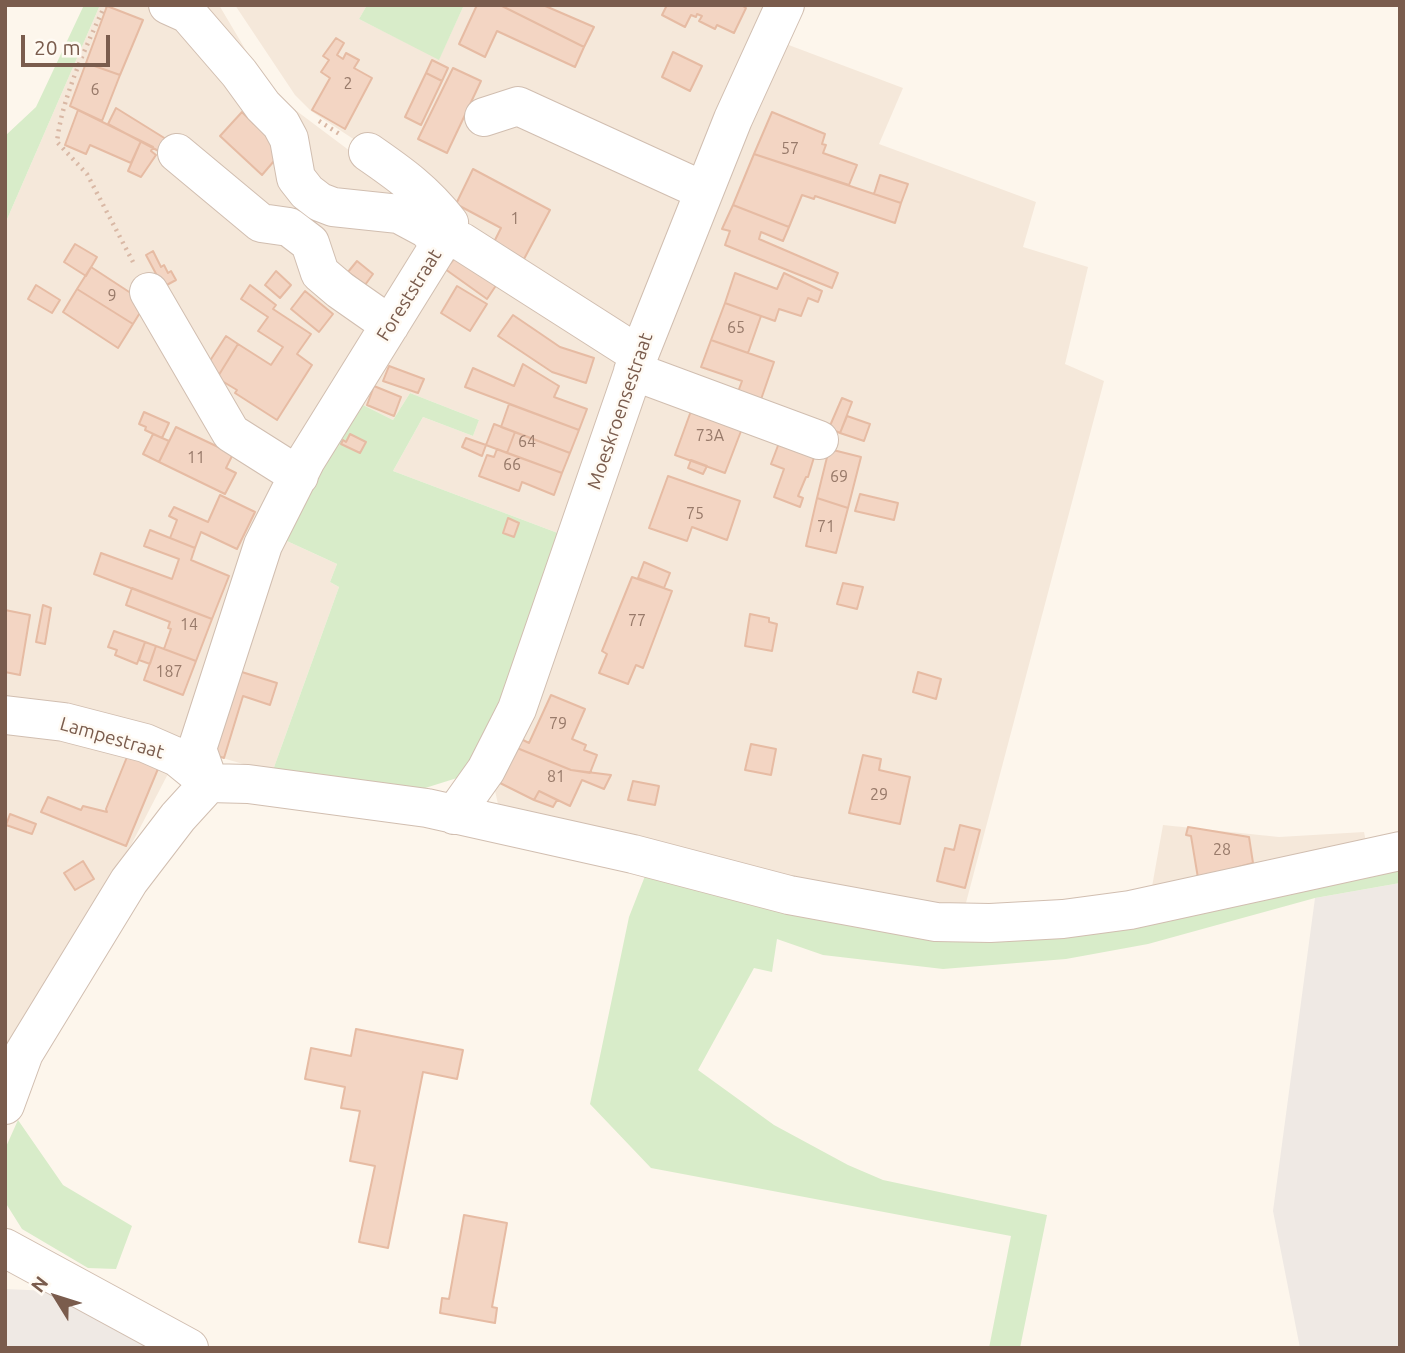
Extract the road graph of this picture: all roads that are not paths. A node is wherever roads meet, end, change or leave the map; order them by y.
1 (168, 5) edge
2 (785, 5) edge
3 (484, 117) dead end
4 (368, 152) dead end
5 (177, 153) dead end
6 (704, 191) junction
7 (443, 240) junction
8 (149, 292) road end
9 (390, 325) junction
10 (636, 363) junction
11 (819, 440) dead end
12 (299, 476) junction
13 (5, 715) edge
14 (209, 783) junction
15 (454, 815) junction
16 (1400, 851) edge
17 (5, 1105) edge
18 (5, 1248) edge
19 (189, 1348) edge

1 - 7 street
2 - 6 street, Moeskroensestraat
3 - 6 street
4 - 7 street
5 - 9 street
6 - 10 street, Moeskroensestraat
7 - 9 street, Foreststraat
7 - 10 street, Foreststraat
8 - 12 street
9 - 12 street, Foreststraat
10 - 11 street, Foreststraat
10 - 15 street, Moeskroensestraat
12 - 14 street, Foreststraat
13 - 14 street, Lampestraat
14 - 15 street
14 - 17 street
15 - 16 street
18 - 19 street

